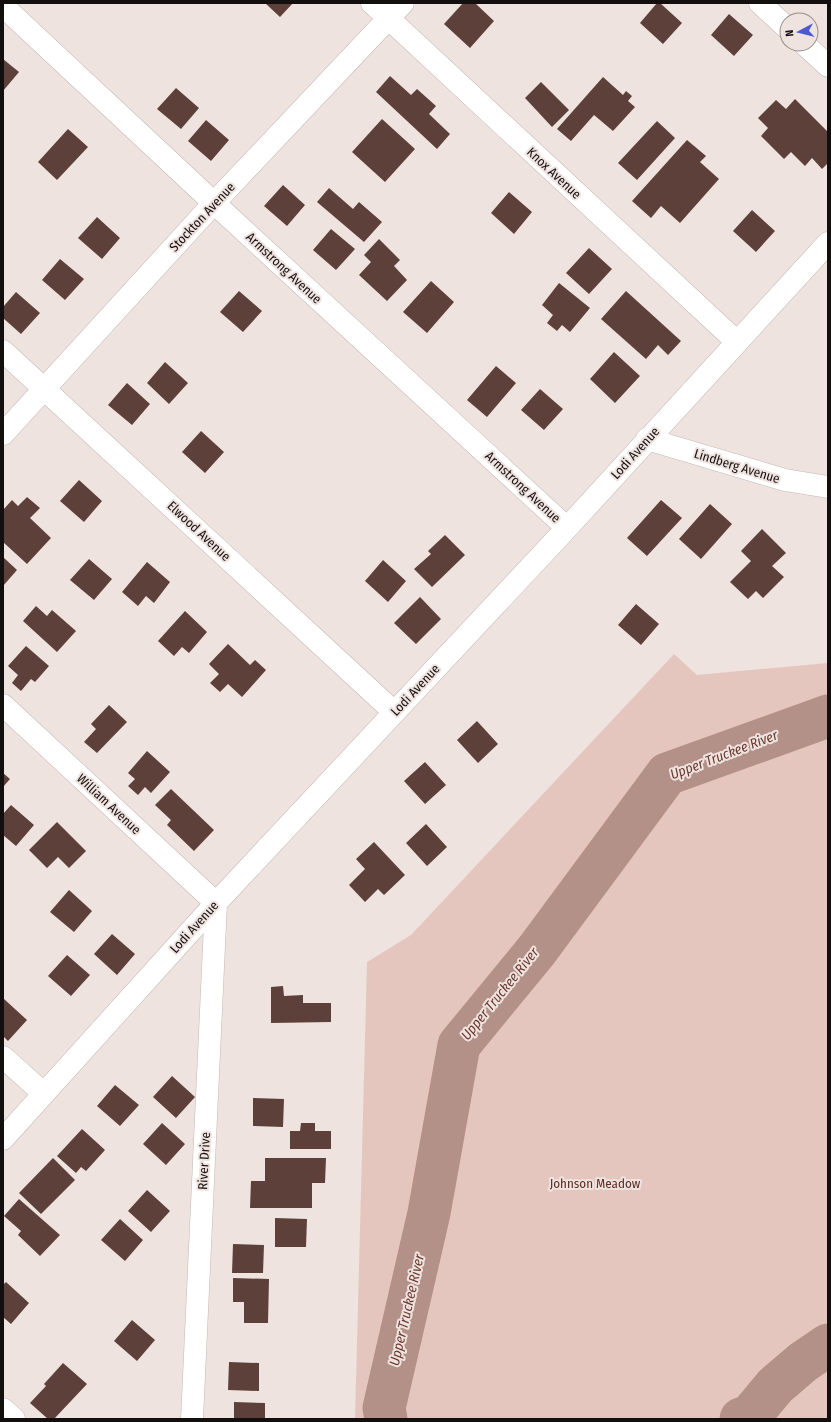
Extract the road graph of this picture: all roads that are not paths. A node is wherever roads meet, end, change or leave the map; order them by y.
1 (372, 3) edge
2 (760, 3) edge
3 (3, 6) edge
4 (396, 11) edge
5 (779, 21) edge
6 (813, 52) edge
7 (828, 66) edge
8 (214, 203) junction
9 (828, 243) edge
10 (737, 342) junction
11 (3, 351) edge
12 (44, 389) junction
13 (3, 434) edge
14 (647, 439) junction
15 (828, 487) edge
16 (567, 528) junction
17 (3, 705) edge
18 (394, 712) junction
19 (216, 903) junction
20 (3, 1057) edge
21 (44, 1094) junction
22 (3, 1139) edge
23 (3, 1409) edge
24 (14, 1419) edge
25 (192, 1419) edge

1 - 4 street, Knox Avenue
2 - 5 street
3 - 8 street, Armstrong Avenue
4 - 8 street, Stockton Avenue
4 - 10 street, Knox Avenue
6 - 7 street
8 - 12 street, Stockton Avenue
8 - 16 street, Armstrong Avenue
9 - 10 street, Lodi Avenue
10 - 14 street, Lodi Avenue
11 - 12 street, Elwood Avenue
12 - 13 street, Stockton Avenue
12 - 18 street, Elwood Avenue
14 - 15 street, Lindberg Avenue
14 - 16 street, Lodi Avenue
16 - 18 street, Lodi Avenue
17 - 19 street, William Avenue
18 - 19 street, Lodi Avenue
19 - 21 street, Lodi Avenue
19 - 25 street, River Drive
20 - 21 street
21 - 22 street, Lodi Avenue
23 - 24 street

